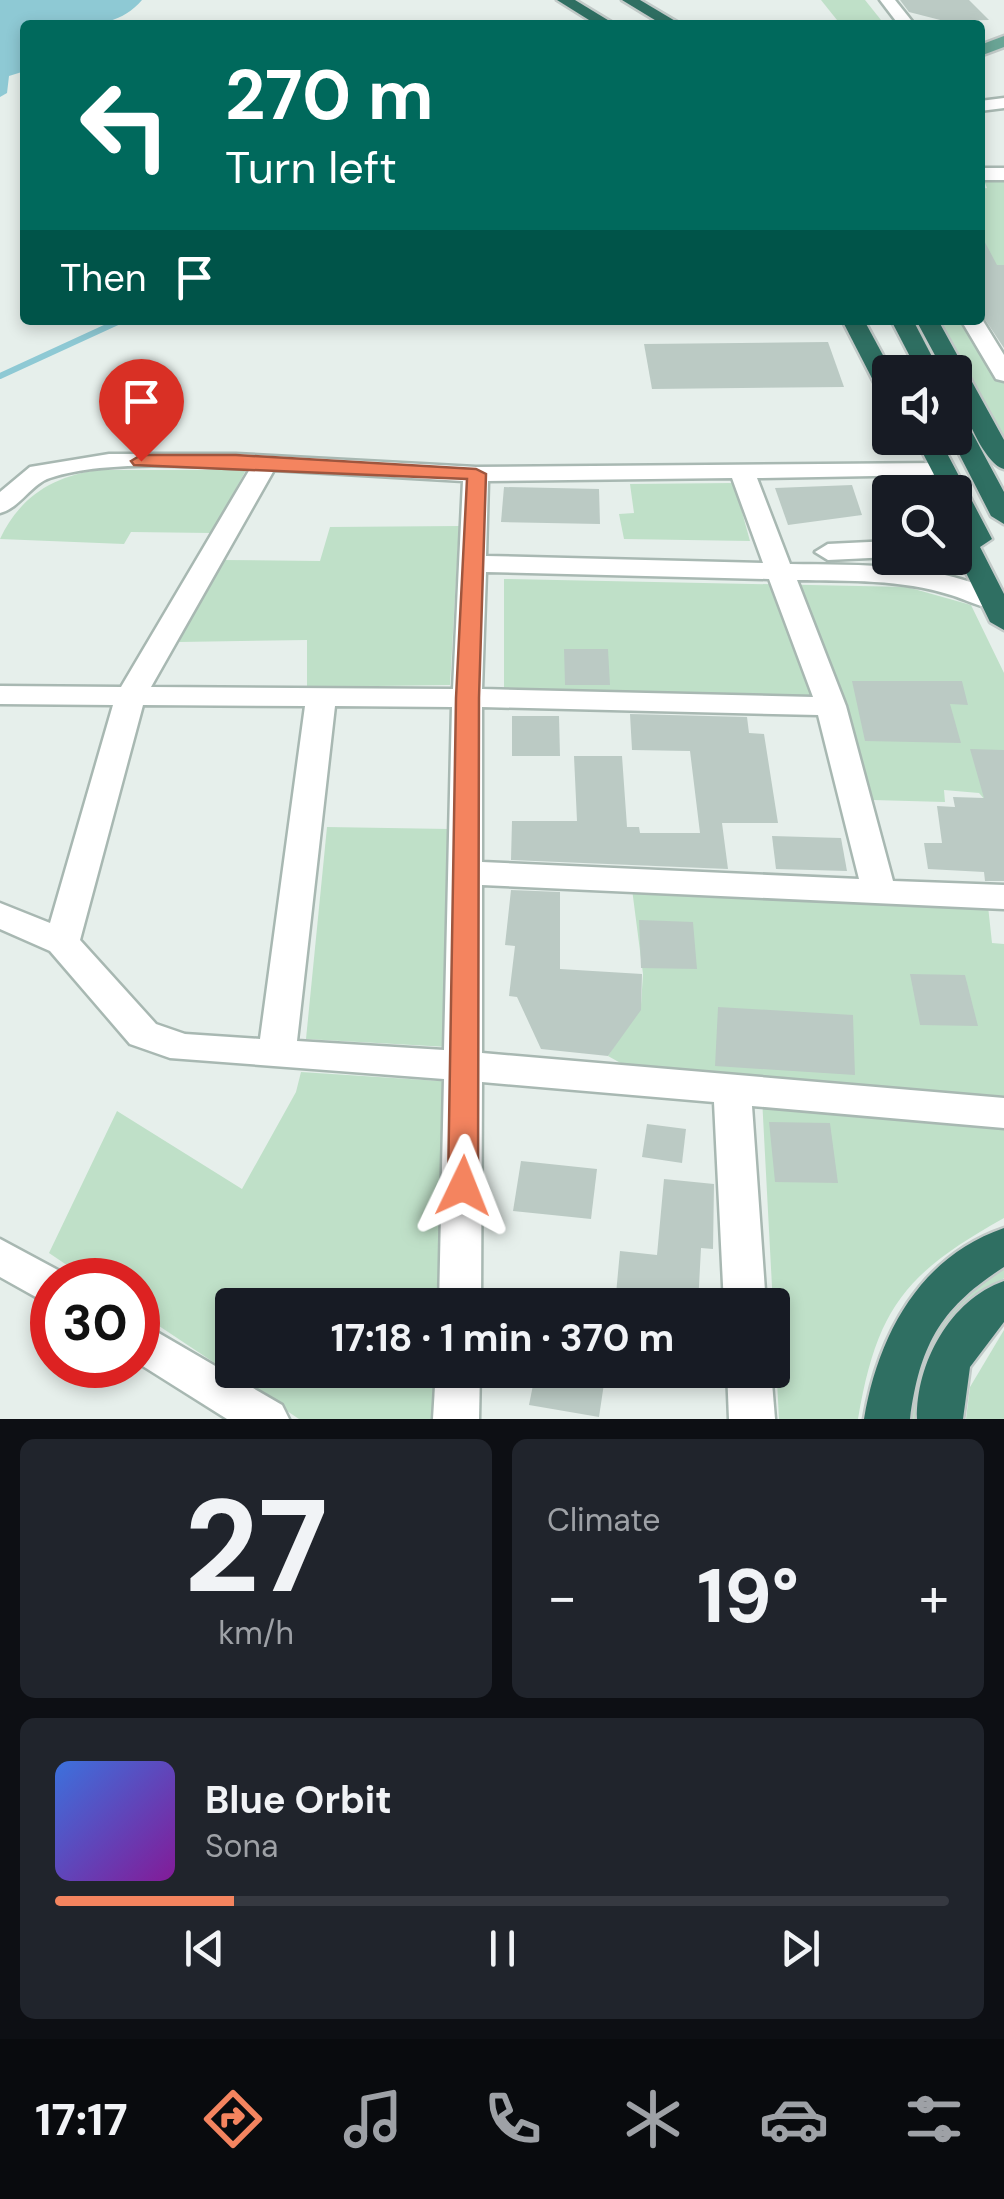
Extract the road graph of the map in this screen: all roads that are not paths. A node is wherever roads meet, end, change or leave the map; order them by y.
1 (564, 0) edge
2 (612, 0) edge
3 (629, 0) edge
4 (887, 0) edge
5 (587, 1) edge
6 (599, 20) edge
7 (620, 20) edge
8 (646, 20) edge
9 (665, 20) edge
10 (904, 20) edge
11 (856, 325) edge
12 (872, 325) edge
13 (905, 325) edge
14 (930, 325) edge
15 (975, 325) edge
16 (886, 355) edge
17 (920, 355) edge
18 (872, 356) edge
19 (1004, 374) edge
20 (924, 455) edge
21 (972, 455) edge
22 (266, 462) junction
23 (1004, 462) edge
24 (931, 468) junction
25 (742, 472) junction
26 (476, 474) junction
27 (934, 475) edge
28 (0, 505) edge
29 (1004, 516) edge
30 (972, 535) edge
31 (872, 550) edge
32 (972, 553) edge
33 (472, 556) junction
34 (775, 561) junction
35 (1000, 603) edge
36 (0, 696) edge
37 (130, 696) junction
38 (321, 697) junction
39 (467, 698) junction
40 (831, 706) junction
41 (466, 873) junction
42 (879, 891) junction
43 (1004, 896) edge
44 (0, 915) edge
45 (62, 942) junction
46 (277, 1055) junction
47 (466, 1066) junction
48 (732, 1090) junction
49 (1004, 1113) edge
50 (1004, 1245) edge
51 (0, 1256) edge
52 (30, 1274) edge
53 (460, 1288) edge
54 (744, 1288) edge
55 (1004, 1299) edge
56 (160, 1354) edge
57 (457, 1388) edge
58 (750, 1388) edge
59 (266, 1419) edge
60 (456, 1419) edge
61 (752, 1419) edge
62 (887, 1419) edge
63 (940, 1419) edge

1 - 6 highway
2 - 8 highway
3 - 9 highway
4 - 10 street
5 - 7 highway
11 - 18 highway
12 - 16 highway
13 - 17 highway
14 - 23 highway
15 - 19 street
20 - 24 highway
21 - 29 highway
22 - 26 street
22 - 28 street
22 - 37 street
24 - 25 street
24 - 27 highway
25 - 26 street
25 - 34 street
26 - 33 street
30 - 35 highway
31 - 34 street
32 - 35 highway
33 - 34 street
33 - 39 street
34 - 35 street
34 - 40 street
36 - 37 street
37 - 38 street
37 - 45 street
38 - 39 street
38 - 46 street
39 - 40 street
39 - 41 street
40 - 42 street
41 - 42 street
41 - 47 street
42 - 43 street
44 - 45 street
45 - 46 street
46 - 47 street
47 - 48 street
47 - 53 street
48 - 49 street
48 - 54 street
50 - 62 highway
51 - 52 street
55 - 63 highway
56 - 59 street
57 - 60 street
58 - 61 street

